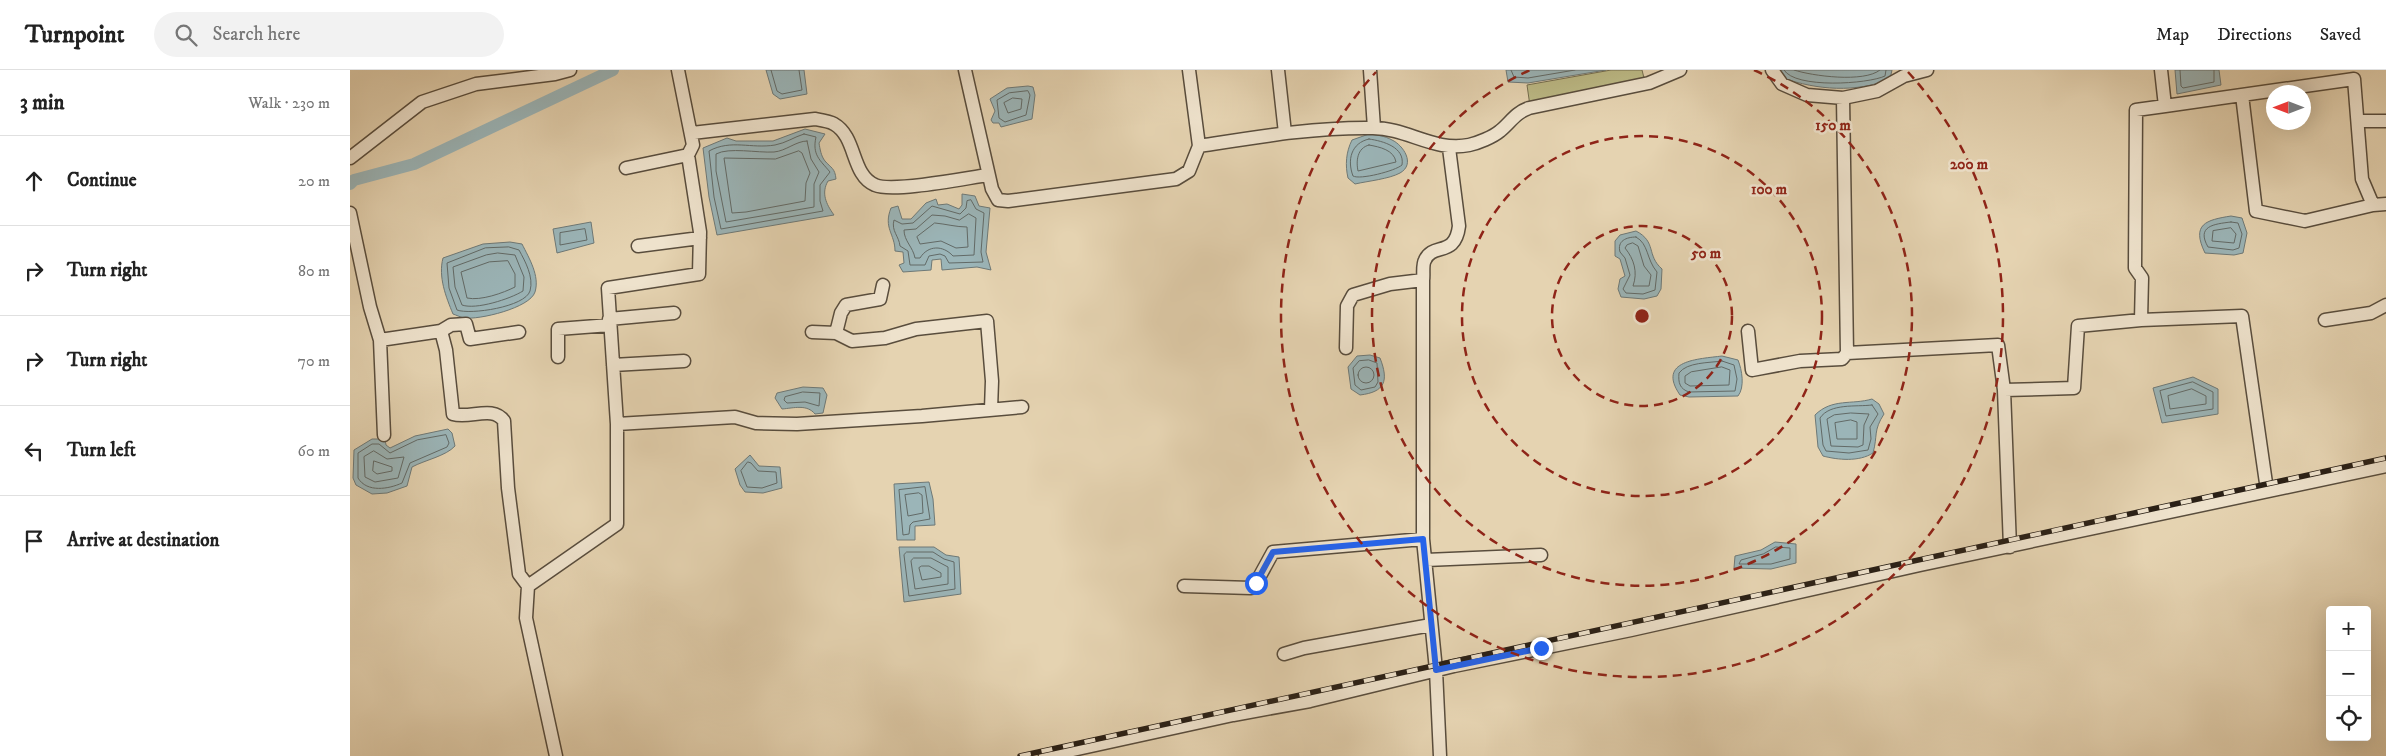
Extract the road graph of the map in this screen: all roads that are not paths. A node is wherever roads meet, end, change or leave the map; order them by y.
1 (570, 70) edge
2 (678, 70) edge
3 (965, 70) edge
4 (1189, 70) edge
5 (1278, 70) edge
6 (1370, 70) edge
7 (1680, 70) edge
8 (1772, 70) edge
9 (1927, 70) edge
10 (2161, 70) edge
11 (1903, 73) edge
12 (2353, 74) edge
13 (2242, 95) junction
14 (1843, 98) junction
15 (2164, 106) junction
16 (2358, 121) junction
17 (2386, 121) edge
18 (1374, 128) junction
19 (692, 133) junction
20 (1285, 133) junction
21 (1200, 146) junction
22 (1450, 148) junction
23 (688, 154) junction
24 (350, 158) edge
25 (626, 168) dead end
26 (988, 175) junction
27 (2380, 204) edge
28 (350, 213) edge
29 (700, 238) junction
30 (638, 246) dead end
31 (1423, 280) junction
32 (883, 285) dead end
33 (2386, 305) edge
34 (674, 313) dead end
35 (2141, 320) junction
36 (2325, 320) dead end
37 (610, 322) junction
38 (441, 331) junction
39 (1748, 331) dead end
40 (519, 332) dead end
41 (812, 332) dead end
42 (836, 334) junction
43 (380, 340) junction
44 (1346, 348) dead end
45 (1847, 353) junction
46 (558, 357) dead end
47 (684, 361) dead end
48 (613, 365) junction
49 (2004, 390) junction
50 (1022, 407) dead end
51 (991, 409) junction
52 (617, 424) junction
53 (384, 435) dead end
54 (2386, 466) edge
55 (2267, 490) junction
56 (1423, 539) junction
57 (2010, 546) junction
58 (1540, 555) dead end
59 (1426, 560) junction
60 (528, 586) junction
61 (1184, 586) dead end
62 (1431, 626) junction
63 (1284, 654) dead end
64 (1436, 670) junction
65 (556, 756) edge
66 (1045, 756) edge
67 (1440, 756) edge

1 - 24 street
2 - 19 street
3 - 26 street
4 - 21 street
5 - 20 street
6 - 18 street
7 - 22 street
8 - 14 street
9 - 11 street
10 - 15 street
11 - 14 street
12 - 13 street
12 - 16 street
13 - 15 street
13 - 27 street
14 - 45 street
15 - 35 street
16 - 17 street
16 - 27 street
18 - 20 street
18 - 22 street
19 - 23 street
19 - 26 street
20 - 21 street
21 - 26 street
22 - 31 street
23 - 25 street
23 - 29 street
28 - 43 street
29 - 30 street
29 - 37 street
31 - 44 street
31 - 56 street
32 - 42 street
33 - 36 street
34 - 37 street
35 - 49 street
35 - 55 street
37 - 46 street
37 - 48 street
38 - 40 street
38 - 43 street
38 - 60 street
39 - 45 street
41 - 42 street
42 - 51 street
43 - 53 street
45 - 49 street
47 - 48 street
48 - 52 street
49 - 57 street
50 - 51 street
51 - 52 street
52 - 60 street
54 - 55 street
55 - 57 street
56 - 59 street
56 - 61 street
57 - 64 street
58 - 59 street
59 - 62 street
60 - 65 street
62 - 63 street
62 - 64 street
64 - 66 street
64 - 67 street

